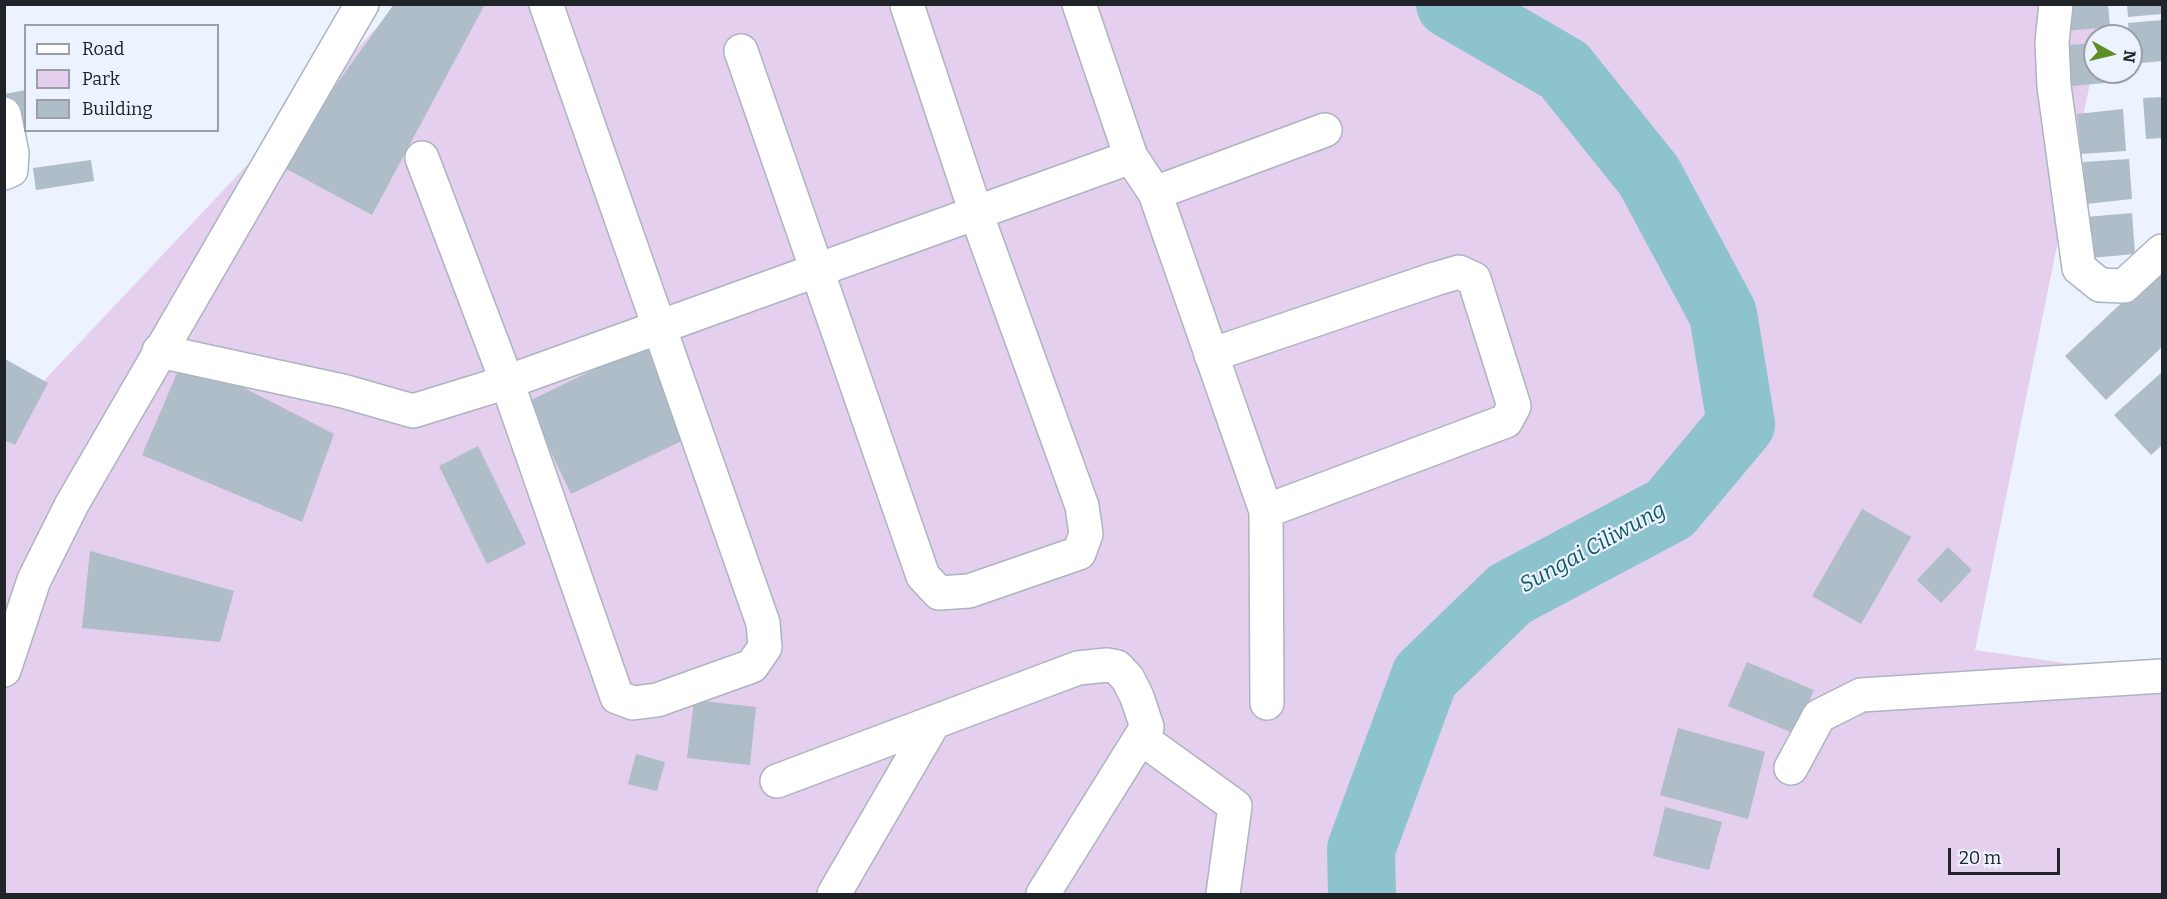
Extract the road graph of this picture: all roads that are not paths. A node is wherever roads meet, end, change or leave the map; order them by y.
1 (363, 4) edge
2 (546, 4) edge
3 (1079, 4) edge
4 (2056, 4) edge
5 (907, 5) edge
6 (741, 51) dead end
7 (4, 114) edge
8 (1325, 130) dead end
9 (1131, 157) junction
10 (422, 159) dead end
11 (4, 173) edge
12 (1155, 193) junction
13 (976, 213) junction
14 (2163, 251) edge
15 (816, 270) junction
16 (660, 327) junction
17 (159, 351) junction
18 (1211, 355) junction
19 (507, 382) junction
20 (1266, 511) junction
21 (10, 637) edge
22 (4, 670) edge
23 (2163, 676) edge
24 (1267, 703) dead end
25 (934, 722) junction
26 (1140, 738) junction
27 (1791, 768) dead end
28 (777, 781) dead end
29 (834, 894) edge
30 (1043, 894) edge
31 (1223, 894) edge

1 - 17 street
2 - 16 street
3 - 9 street
4 - 14 street
5 - 13 street
6 - 15 street
7 - 11 street
8 - 12 street
9 - 12 street
9 - 13 street
10 - 19 street
12 - 18 street
13 - 15 street
13 - 15 street
15 - 16 street
16 - 19 street
16 - 19 street
17 - 19 street
17 - 21 street
18 - 20 street
18 - 20 street
20 - 24 street
21 - 22 street
23 - 27 street
25 - 26 street
25 - 28 street
25 - 29 street
26 - 30 street
26 - 31 street

